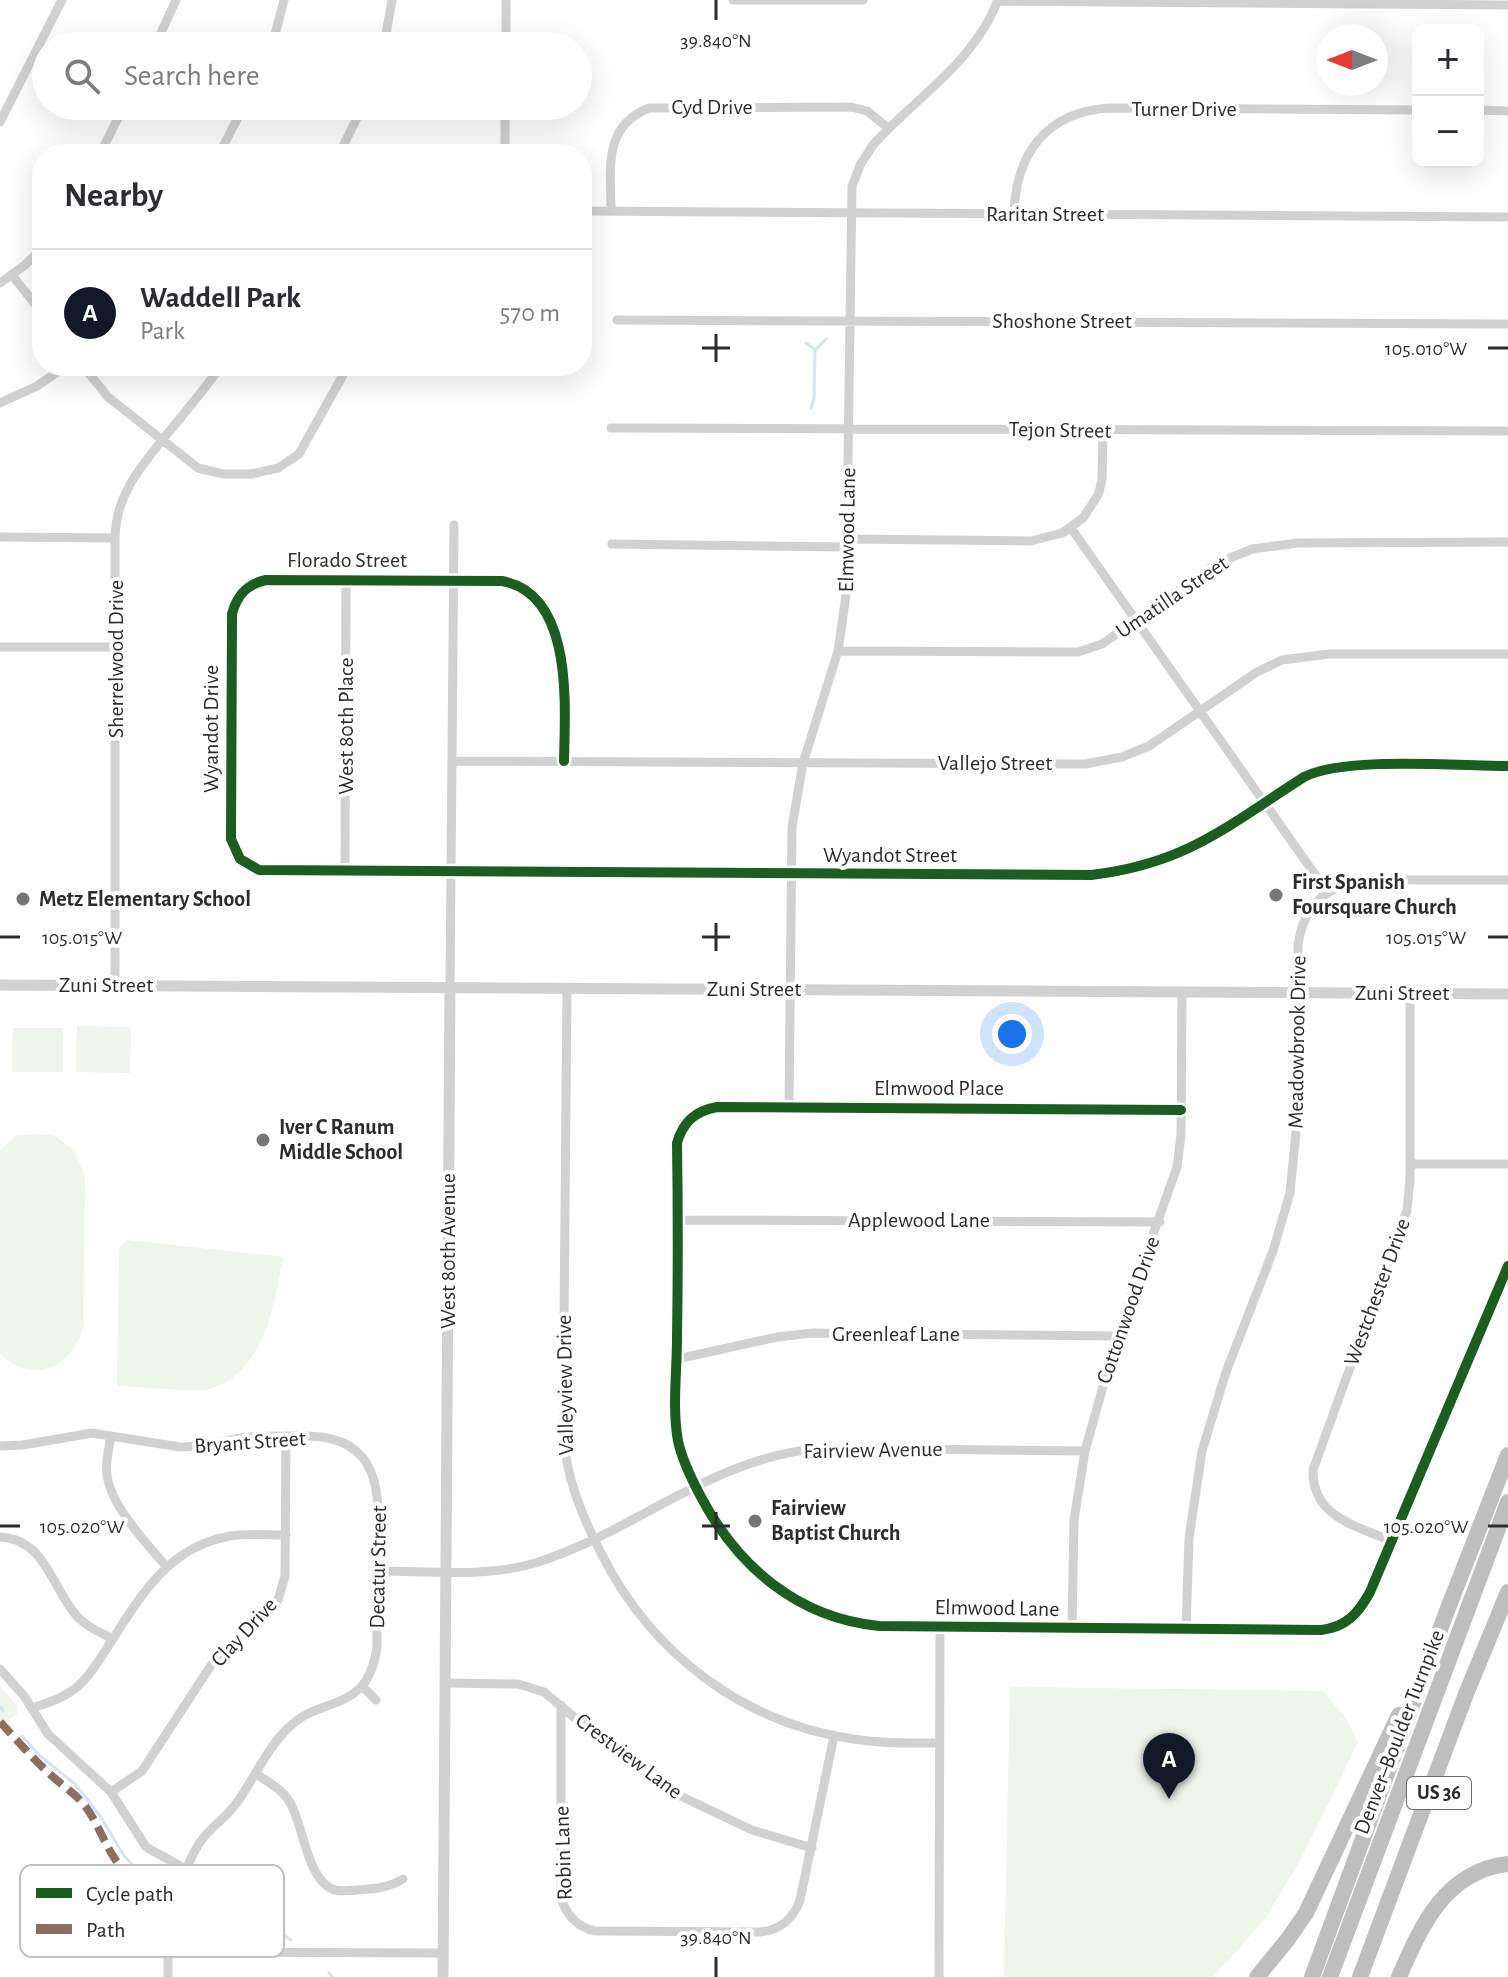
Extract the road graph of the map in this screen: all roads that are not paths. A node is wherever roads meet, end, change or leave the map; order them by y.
1 (62, 0) edge
2 (176, 0) edge
3 (284, 0) edge
4 (392, 0) edge
5 (506, 0) edge
6 (733, 0) edge
7 (863, 0) edge
8 (998, 1) edge
9 (1508, 5) edge
10 (46, 32) edge
11 (161, 32) edge
12 (276, 32) edge
13 (386, 32) edge
14 (506, 32) edge
15 (32, 59) edge
16 (1412, 110) edge
17 (1484, 110) edge
18 (1508, 111) edge
19 (117, 120) edge
20 (237, 120) edge
21 (356, 120) edge
22 (505, 120) edge
23 (0, 122) edge
24 (888, 128) junction
25 (105, 144) edge
26 (224, 144) edge
27 (344, 144) edge
28 (505, 144) edge
29 (592, 211) edge
30 (611, 211) junction
31 (850, 213) junction
32 (1014, 213) junction
33 (1508, 217) edge
34 (32, 257) edge
35 (12, 275) junction
36 (0, 283) edge
37 (32, 300) edge
38 (617, 320) dead end
39 (850, 320) junction
40 (1508, 324) edge
41 (52, 376) edge
42 (91, 376) edge
43 (213, 376) edge
44 (343, 376) edge
45 (0, 403) edge
46 (849, 427) junction
47 (611, 428) dead end
48 (1103, 430) junction
49 (1508, 431) edge
50 (162, 440) junction
51 (454, 525) dead end
52 (1071, 528) junction
53 (0, 537) edge
54 (115, 538) junction
55 (1508, 542) edge
56 (849, 543) junction
57 (612, 544) dead end
58 (346, 580) junction
59 (454, 580) junction
60 (243, 591) joint
61 (1137, 619) junction
62 (0, 647) edge
63 (117, 647) junction
64 (838, 651) junction
65 (1508, 654) edge
66 (1201, 710) junction
67 (453, 761) junction
68 (564, 761) junction
69 (803, 763) junction
70 (1508, 766) edge
71 (1265, 802) junction
72 (247, 865) joint
73 (345, 872) junction
74 (451, 872) junction
75 (791, 874) junction
76 (1508, 880) edge
77 (1328, 893) junction
78 (0, 985) edge
79 (115, 986) junction
80 (1508, 987) edge
81 (450, 988) junction
82 (567, 988) junction
83 (790, 990) junction
84 (1182, 991) junction
85 (1410, 992) junction
86 (1297, 993) junction
87 (1484, 993) junction
88 (1508, 994) edge
89 (789, 1106) junction
90 (1181, 1110) junction
91 (697, 1113) joint
92 (1411, 1164) junction
93 (1508, 1164) edge
94 (678, 1220) junction
95 (1160, 1222) junction
96 (1508, 1266) edge
97 (1117, 1336) junction
98 (677, 1359) junction
99 (111, 1436) junction
100 (286, 1436) junction
101 (0, 1446) edge
102 (354, 1451) joint
103 (1085, 1451) junction
104 (1508, 1455) edge
105 (696, 1486) junction
106 (1508, 1502) edge
107 (286, 1535) junction
108 (0, 1537) edge
109 (593, 1538) junction
110 (1391, 1541) junction
111 (166, 1566) junction
112 (377, 1571) junction
113 (446, 1571) junction
114 (1508, 1592) edge
115 (1508, 1608) edge
116 (1445, 1616) junction
117 (940, 1628) junction
118 (1072, 1629) junction
119 (1186, 1630) junction
120 (113, 1639) junction
121 (0, 1669) edge
122 (445, 1683) junction
123 (362, 1686) junction
124 (376, 1700) dead end
125 (561, 1705) junction
126 (32, 1708) junction
127 (834, 1736) junction
128 (939, 1743) junction
129 (1415, 1750) junction
130 (256, 1774) junction
131 (111, 1792) junction
132 (812, 1848) junction
133 (1508, 1864) edge
134 (179, 1865) edge
135 (188, 1865) edge
136 (403, 1879) dead end
137 (284, 1952) edge
138 (443, 1953) junction
139 (443, 1977) edge
140 (939, 1977) edge
141 (1257, 1977) edge
142 (1312, 1977) edge
143 (1330, 1977) edge
144 (1342, 1977) edge
145 (1360, 1977) edge
146 (1370, 1977) edge
147 (1399, 1977) edge

1 - 10 street
2 - 11 street
3 - 12 street
4 - 13 street
5 - 14 street
6 - 7 street
8 - 9 street
8 - 24 street, Elmwood Lane
15 - 23 street
16 - 32 street, Turner Drive
17 - 18 street
19 - 25 street
20 - 26 street
21 - 27 street
22 - 28 street
24 - 30 street, Cyd Drive
24 - 31 street, Elmwood Lane
29 - 30 street, Raritan Street
30 - 31 street, Raritan Street
31 - 32 street, Raritan Street
31 - 39 street, Elmwood Lane
32 - 33 street, Raritan Street
34 - 35 street
35 - 36 street
35 - 37 street
38 - 39 street, Shoshone Street
39 - 40 street, Shoshone Street
39 - 46 street, Elmwood Lane
41 - 45 street
42 - 50 street
43 - 50 street, Sherrelwood Drive
44 - 50 street
46 - 47 street, Tejon Street
46 - 48 street, Tejon Street
46 - 56 street, Elmwood Lane
48 - 49 street, Tejon Street
48 - 52 street
50 - 54 street, Sherrelwood Drive
51 - 59 street, West 80th Avenue
52 - 56 street
52 - 61 street
53 - 54 street
54 - 63 street, Sherrelwood Drive
55 - 61 street, Umatilla Street
56 - 57 street
56 - 64 street, Elmwood Lane
58 - 59 street, Florado Street
58 - 60 street, Florado Street
58 - 73 street, West 80th Place
59 - 67 street, West 80th Avenue
59 - 68 street
60 - 72 street, Wyandot Drive
61 - 64 street, Umatilla Street
61 - 66 street
62 - 63 street
63 - 79 street, Sherrelwood Drive
64 - 69 street, Elmwood Lane
65 - 66 street, Vallejo Street
66 - 69 street, Vallejo Street
66 - 71 street
67 - 68 street, Vallejo Street
67 - 74 street, West 80th Avenue
68 - 69 street, Vallejo Street
69 - 75 street, Elmwood Lane
70 - 71 street, Wyandot Street
71 - 75 street, Wyandot Street
71 - 77 street
72 - 73 street, Wyandot Street
73 - 74 street, Wyandot Street
74 - 75 street, Wyandot Street
74 - 81 street, West 80th Avenue
75 - 83 street, Elmwood Lane
76 - 77 street
77 - 86 street, Meadowbrook Drive
78 - 79 street, Zuni Street
79 - 81 street, Zuni Street
80 - 87 street
81 - 82 street, Zuni Street
81 - 113 street, West 80th Avenue
82 - 83 street, Zuni Street
82 - 109 street, Valleyview Drive
83 - 84 street, Zuni Street
83 - 89 street, Elmwood Lane
84 - 86 street, Zuni Street
84 - 90 street, Cottonwood Drive
85 - 86 street, Zuni Street
85 - 87 street, Zuni Street
85 - 92 street, Westchester Drive
86 - 119 street, Meadowbrook Drive
87 - 88 street, Zuni Street
89 - 90 street, Elmwood Place
89 - 91 street, Elmwood Place
90 - 95 street, Cottonwood Drive
91 - 94 street, Elmwood Lane
92 - 93 street
92 - 110 street, Westchester Drive
94 - 95 street, Applewood Lane
94 - 98 street, Elmwood Lane
95 - 97 street, Cottonwood Drive
96 - 110 street, Elmwood Lane
97 - 98 street, Greenleaf Lane
97 - 103 street, Cottonwood Drive
98 - 105 street, Elmwood Lane
99 - 100 street, Bryant Street
99 - 101 street, Bryant Street
99 - 111 street
100 - 102 street, Bryant Street
100 - 107 street, Clay Drive
102 - 112 street, Decatur Street
103 - 105 street, Fairview Avenue
103 - 118 street, Cottonwood Drive
104 - 116 highway
105 - 109 street, Fairview Avenue
105 - 117 street, Elmwood Lane
106 - 129 highway, Denver–Boulder Turnpike / US 36
107 - 111 street
107 - 131 street, Clay Drive
108 - 120 street
109 - 113 street, Fairview Avenue
109 - 127 street, Valleyview Drive
110 - 119 street, Elmwood Lane
111 - 120 street
112 - 113 street, Fairview Avenue
112 - 123 street, Decatur Street
113 - 122 street, West 80th Avenue
114 - 145 highway
115 - 146 highway, US 36
116 - 141 highway
116 - 142 highway
117 - 118 street, Elmwood Lane
117 - 128 street
118 - 119 street, Elmwood Lane
120 - 126 street
121 - 126 street
122 - 125 street, Crestview Lane
122 - 138 street, West 80th Avenue
123 - 124 street
123 - 130 street
125 - 132 street, Crestview Lane
125 - 132 street, Robin Lane
126 - 131 street
127 - 128 street, Valleyview Drive
127 - 132 street, Robin Lane
128 - 140 street
129 - 143 highway, Denver–Boulder Turnpike / US 36
129 - 144 highway
130 - 135 street
130 - 136 street
131 - 134 street
133 - 147 highway
137 - 138 street
138 - 139 street, West 80th Avenue

